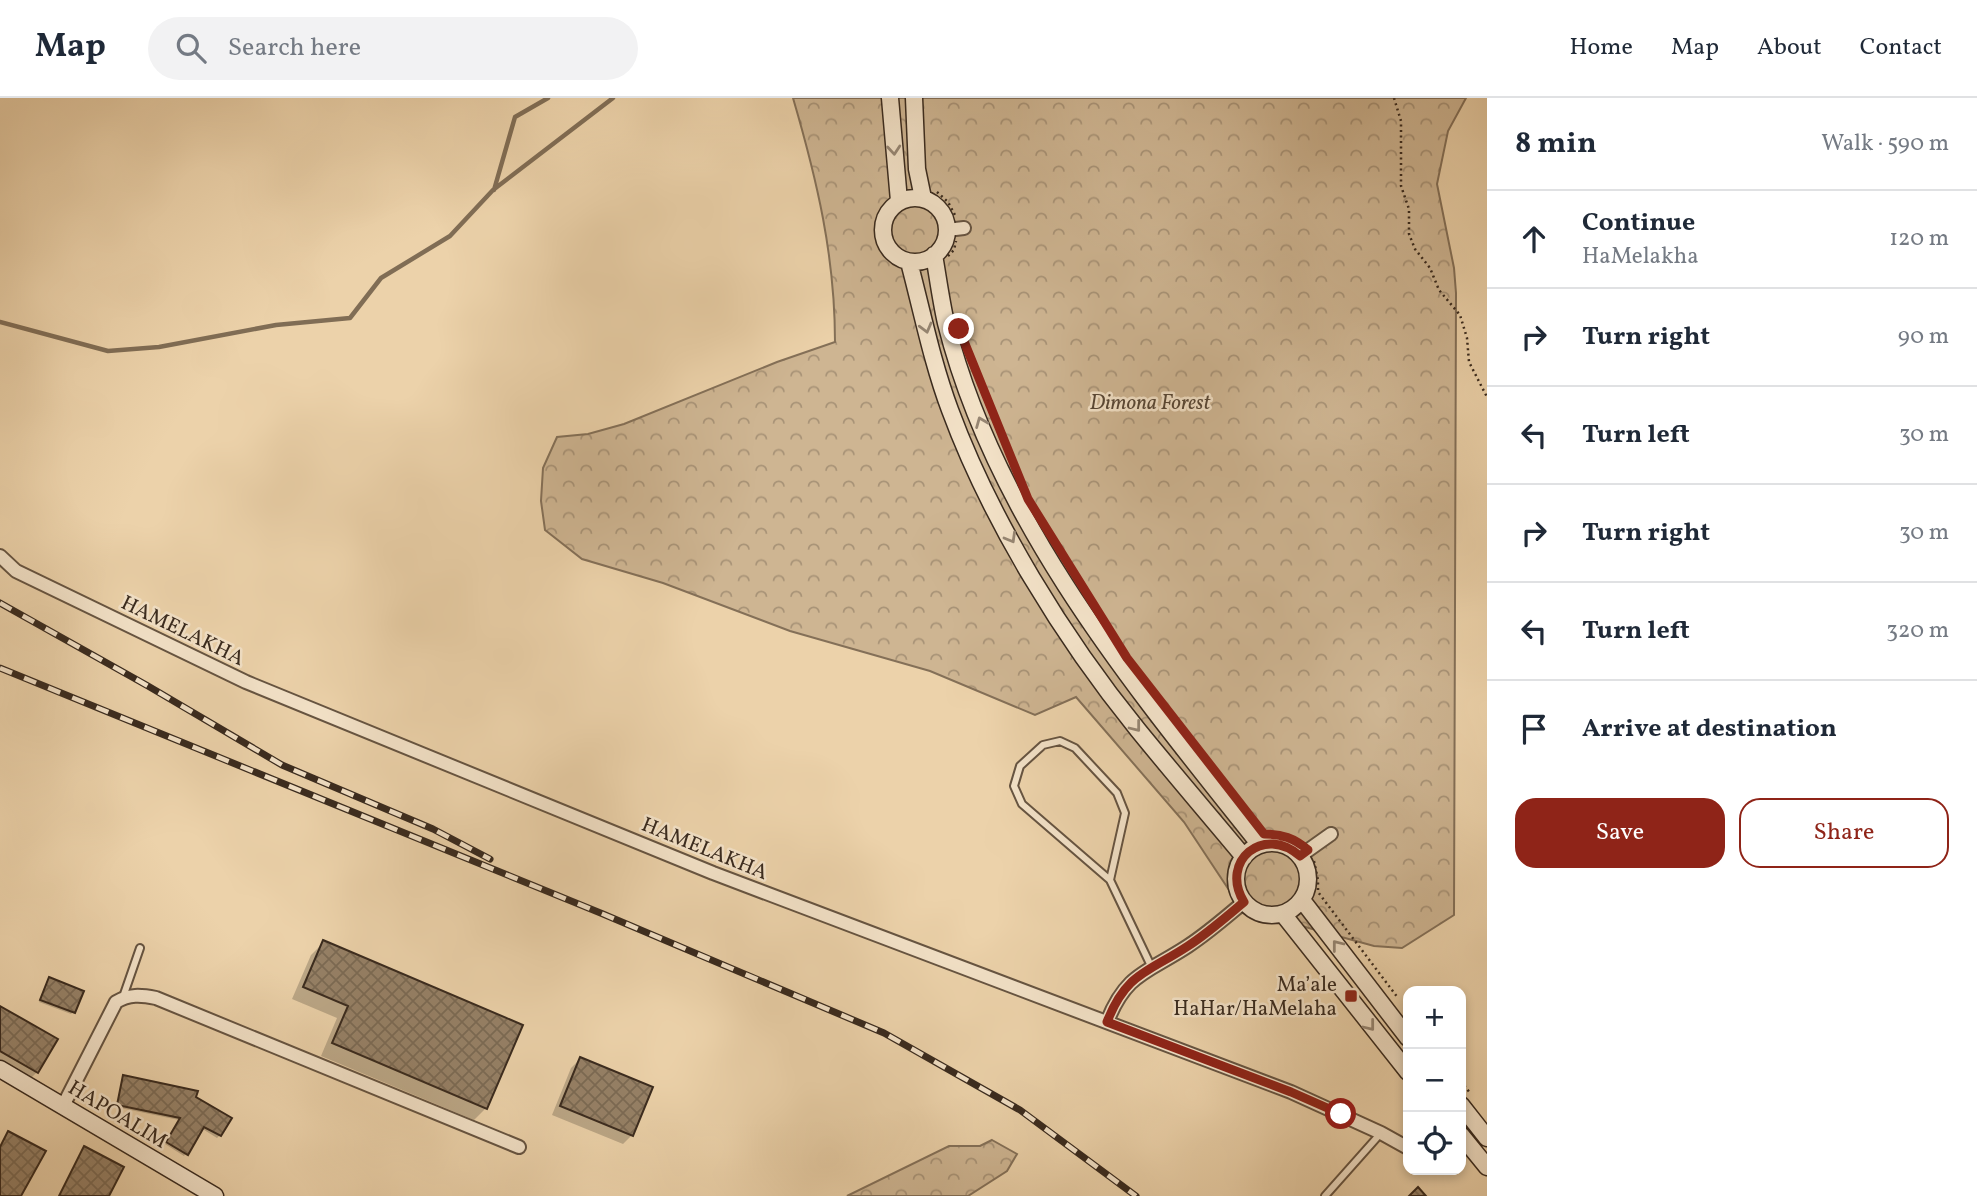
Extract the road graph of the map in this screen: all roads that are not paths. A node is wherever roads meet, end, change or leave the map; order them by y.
1 (890, 98) edge
2 (915, 98) edge
3 (926, 192) junction
4 (899, 201) junction
5 (939, 258) junction
6 (909, 262) junction
7 (0, 556) edge
8 (1331, 834) dead end
9 (1262, 839) junction
10 (1304, 853) junction
11 (1244, 857) junction
12 (1110, 880) junction
13 (1302, 900) junction
14 (1244, 902) junction
15 (1283, 914) junction
16 (140, 948) dead end
17 (1152, 968) junction
18 (122, 998) junction
19 (1107, 1022) junction
20 (1403, 1031) edge
21 (1403, 1066) edge
22 (0, 1069) edge
23 (63, 1106) junction
24 (1466, 1111) edge
25 (1381, 1133) junction
26 (1487, 1138) edge
27 (1466, 1141) edge
28 (1403, 1145) edge
29 (519, 1147) dead end
30 (1487, 1167) edge
31 (215, 1196) edge
32 (1325, 1196) edge

1 -> 4 main road
2 - 3 main road
3 - 4 main road
3 - 5 main road
4 - 6 main road
5 - 6 main road
9 -> 5 main road
6 -> 11 main road
7 - 19 street, HAMELAKHA
8 - 10 street
9 - 10 main road
9 - 11 main road
10 - 13 main road
11 - 14 main road
12 - 12 lane
12 - 17 lane
13 - 15 main road
20 -> 13 main road
14 - 15 main road
14 - 17 street
15 -> 21 main road
16 - 18 lane
17 - 19 street
18 - 23 street
18 - 29 street
19 - 25 street, HAMELAKHA
22 - 23 main road, HAPOALIM
23 - 31 main road, HAPOALIM
24 - 26 main road
25 - 28 street, HAMELAKHA
25 - 32 lane
27 - 30 main road

